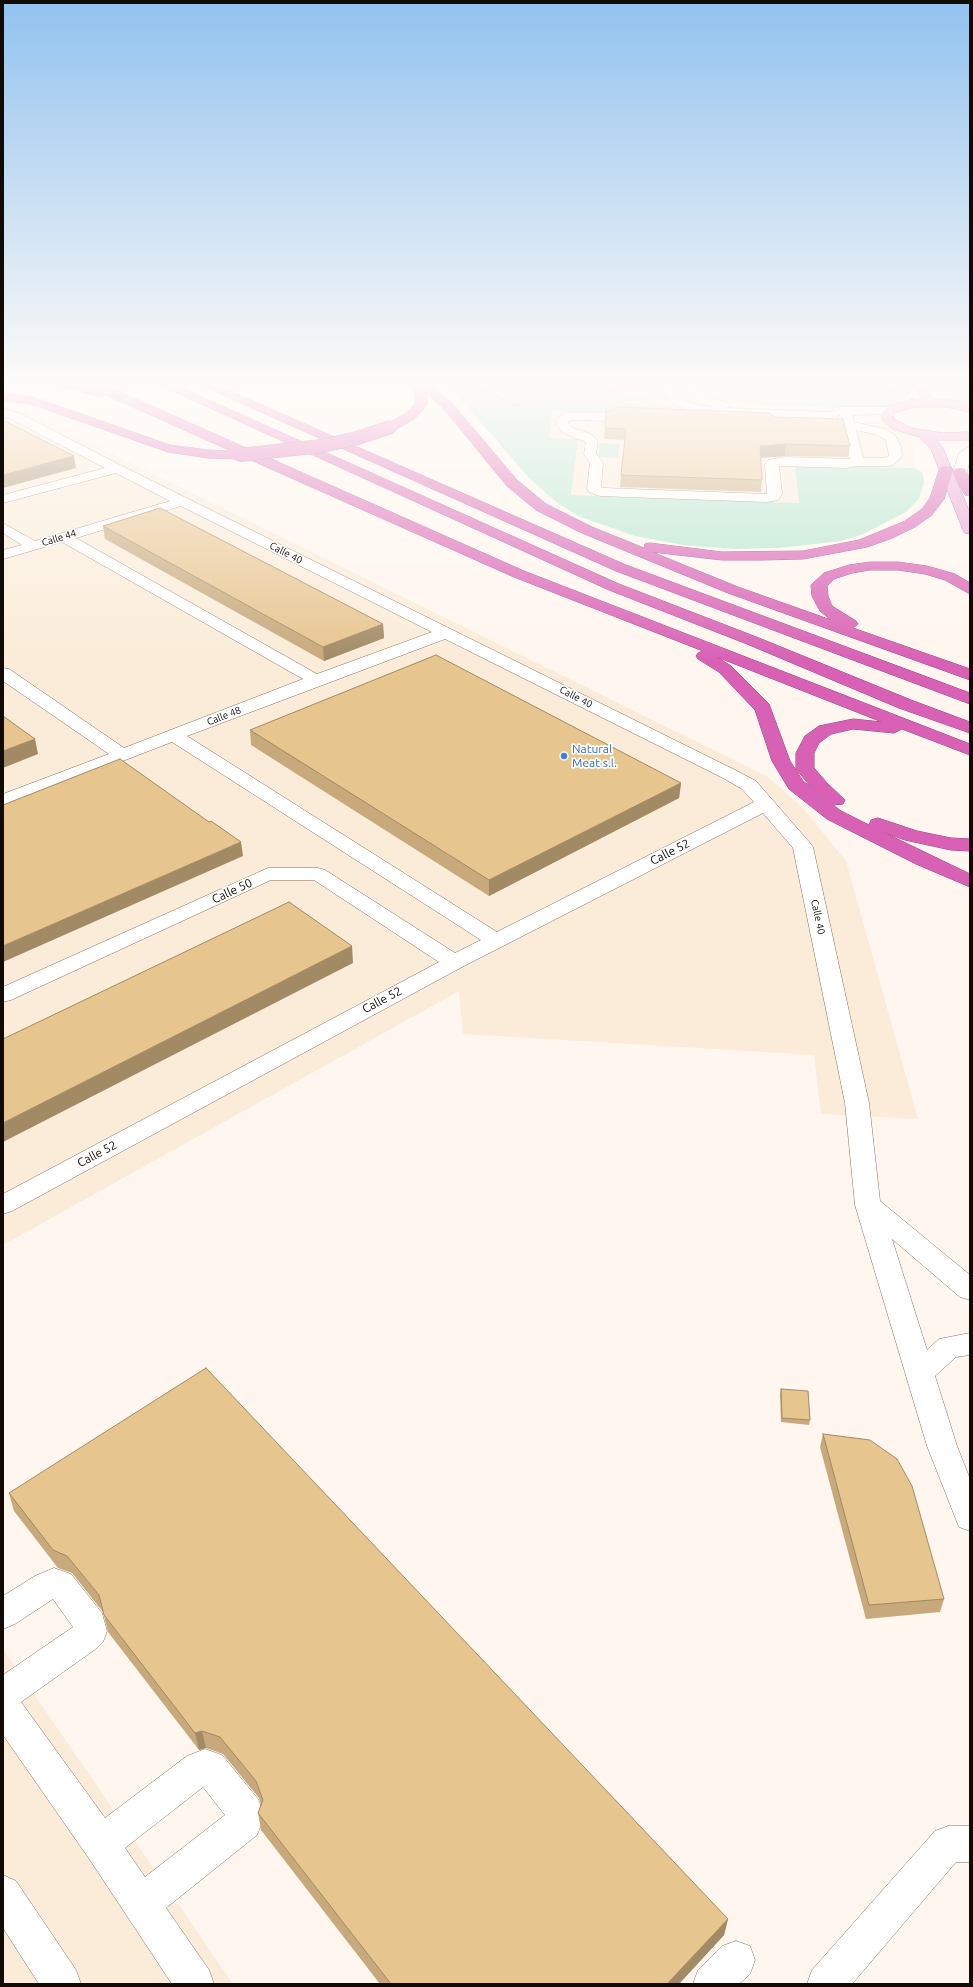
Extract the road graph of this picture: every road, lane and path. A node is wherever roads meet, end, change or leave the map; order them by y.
1 (91, 476) edge
2 (131, 476) edge
3 (298, 476) edge
4 (364, 476) edge
5 (410, 476) edge
6 (506, 476) edge
7 (596, 476) edge
8 (773, 476) edge
9 (950, 476) edge
10 (954, 476) edge
11 (955, 476) edge
12 (957, 476) edge
13 (970, 492) edge
14 (3, 499) edge
15 (183, 501) junction
16 (970, 507) edge
17 (3, 527) edge
18 (587, 530) junction
19 (970, 530) edge
20 (64, 537) junction
21 (34, 546) junction
22 (3, 555) edge
23 (970, 589) edge
24 (658, 629) junction
25 (445, 633) junction
26 (929, 661) junction
27 (3, 674) edge
28 (970, 675) edge
29 (316, 680) junction
30 (969, 698) edge
31 (970, 728) edge
32 (174, 735) junction
33 (964, 748) edge
34 (123, 755) junction
35 (3, 801) edge
36 (766, 804) junction
37 (970, 845) edge
38 (970, 881) edge
39 (496, 940) junction
40 (454, 962) junction
41 (3, 995) edge
42 (3, 1205) edge
43 (868, 1205) junction
44 (970, 1290) edge
45 (970, 1344) edge
46 (919, 1373) junction
47 (970, 1518) edge
48 (3, 1614) edge
49 (3, 1694) edge
50 (3, 1706) edge
51 (101, 1844) junction
52 (970, 1844) edge
53 (3, 1894) edge
54 (140, 1904) junction
55 (62, 1984) edge
56 (195, 1984) edge
57 (826, 1984) edge

1 - 14 street
2 - 15 street, Calle 40
3 - 24 highway
4 - 31 highway
5 - 30 highway
6 - 18 highway
7 - 8 street
9 - 18 highway
10 - 19 main road
11 - 16 main road
12 - 13 highway
15 - 20 street, Calle 44
15 - 25 street, Calle 40
17 - 21 street
18 - 26 highway
20 - 21 street, Calle 44
20 - 29 street
21 - 22 street, Calle 44
23 - 26 highway
24 - 33 highway
24 - 38 highway
25 - 29 street, Calle 48
25 - 36 street, Calle 40
26 - 28 highway
27 - 34 street
29 - 32 street, Calle 48
32 - 34 street, Calle 48
32 - 39 street
33 - 37 highway
34 - 35 street, Calle 48
36 - 39 street, Calle 52
36 - 43 street, Calle 40
39 - 40 street, Calle 52
40 - 41 street, Calle 50
40 - 42 street, Calle 52
43 - 44 street
43 - 46 street, Calle 40
45 - 46 street
46 - 47 street, Calle 40
48 - 49 street
50 - 51 street
51 - 54 street
51 - 54 street
52 - 57 street
53 - 55 street
54 - 56 street

